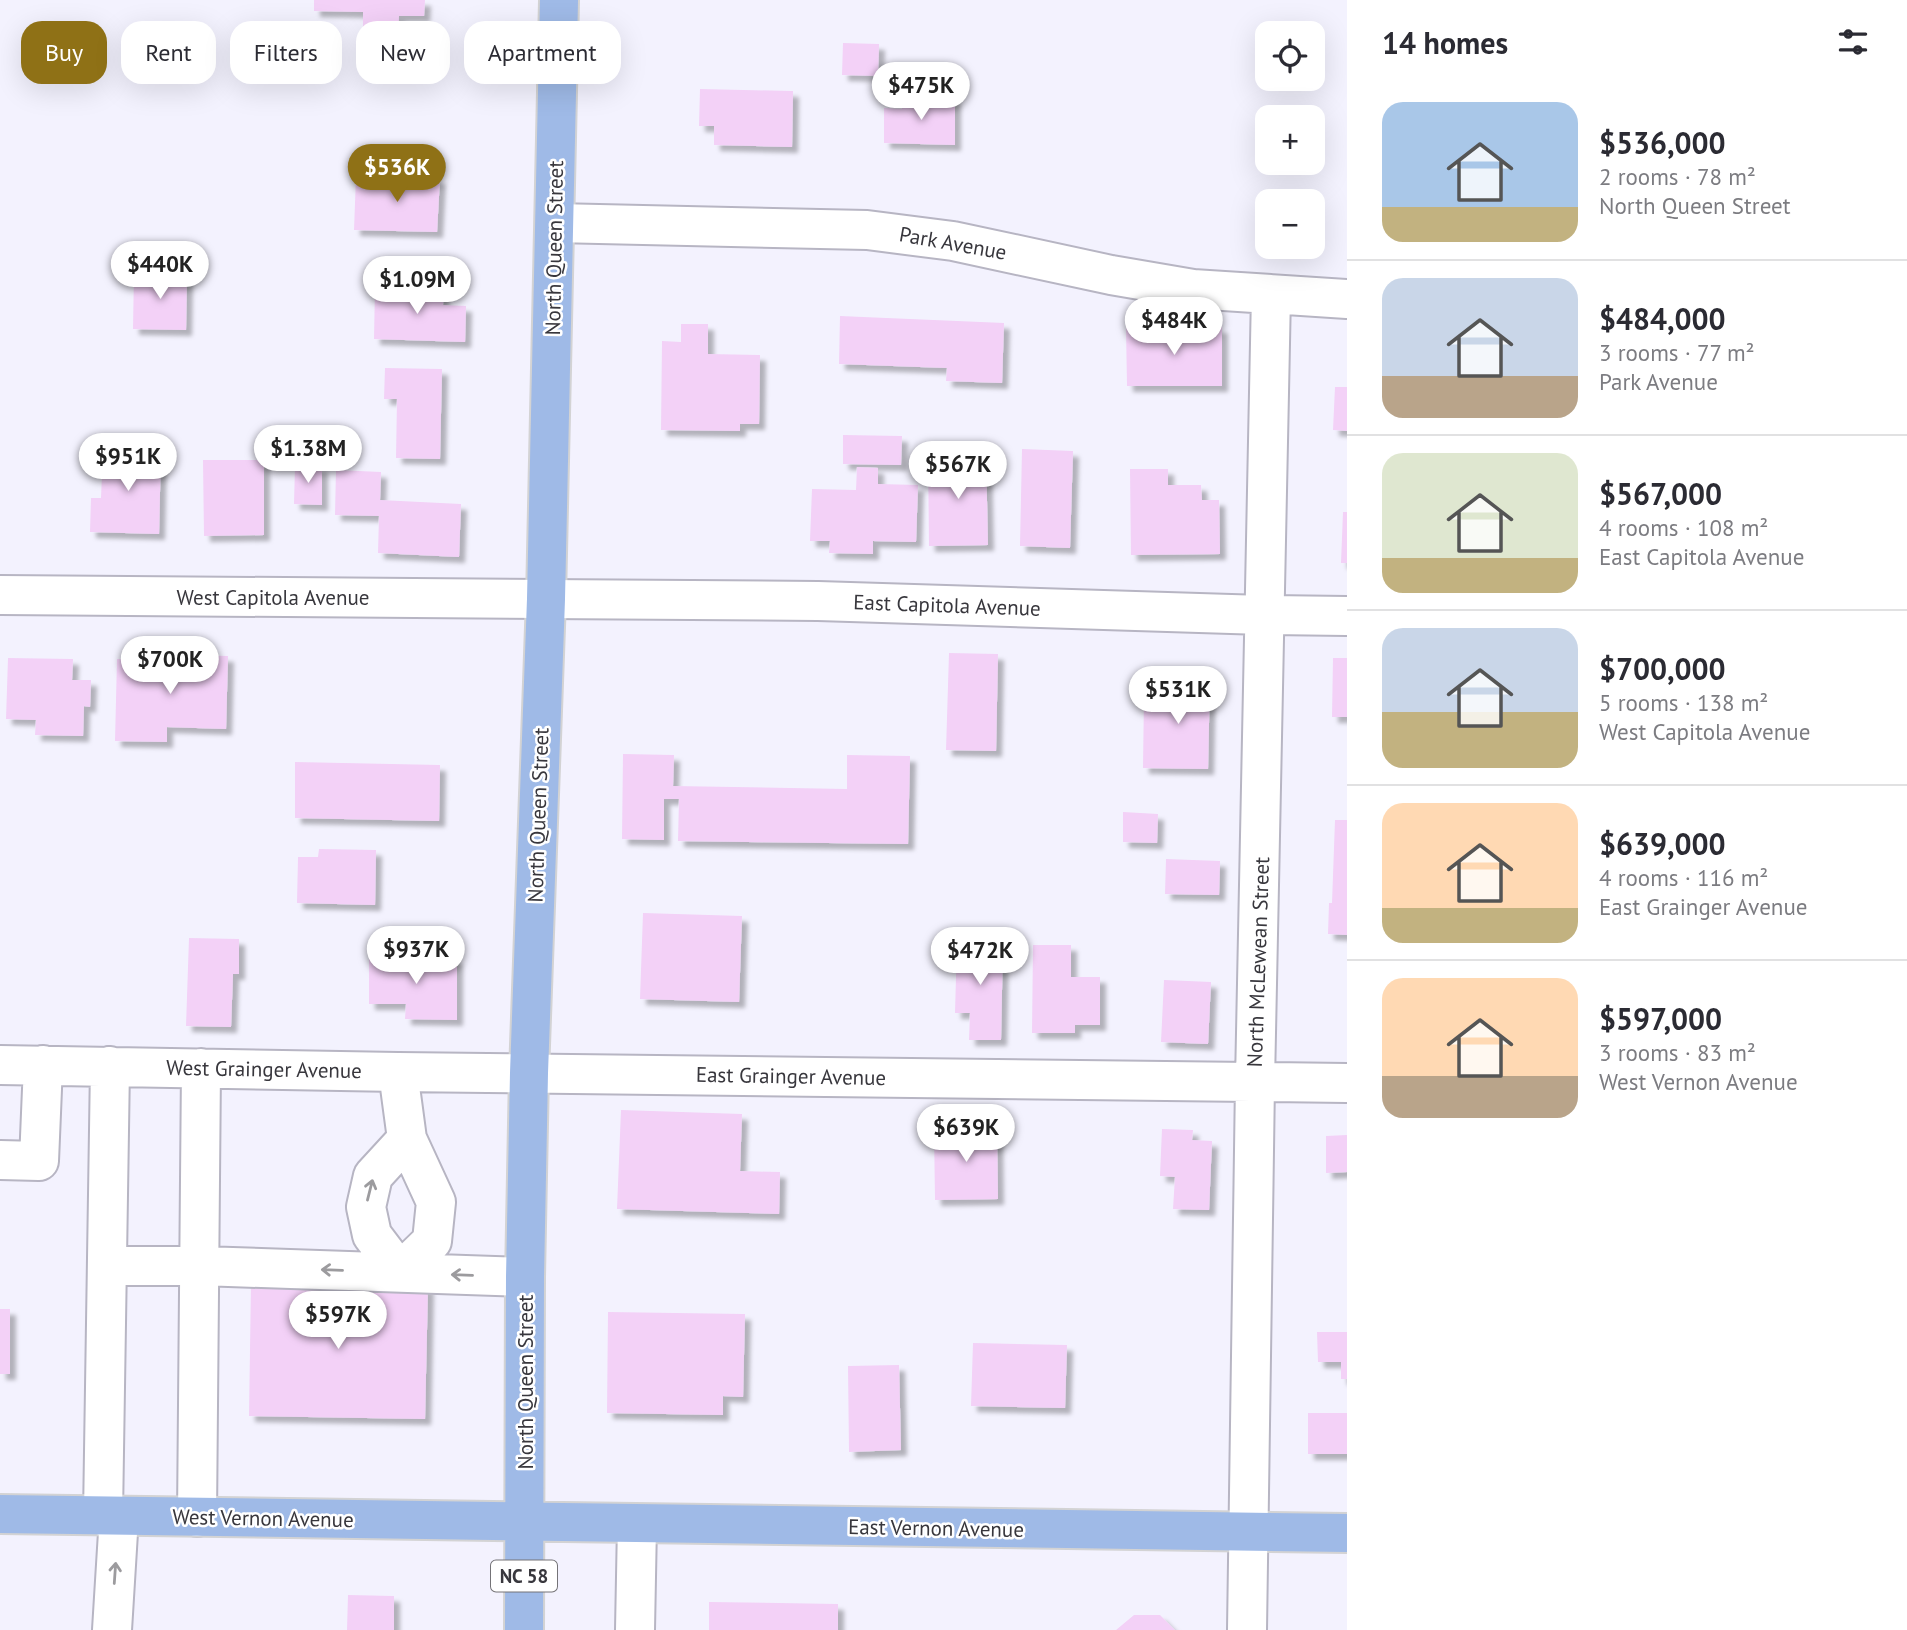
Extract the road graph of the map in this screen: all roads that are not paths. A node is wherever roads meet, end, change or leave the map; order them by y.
1 (559, 0) edge
2 (555, 223) junction
3 (1271, 294) junction
4 (1347, 299) edge
5 (0, 595) edge
6 (546, 599) junction
7 (1263, 615) junction
8 (1347, 616) edge
9 (0, 1065) edge
10 (43, 1065) junction
11 (110, 1066) junction
12 (201, 1068) junction
13 (398, 1072) junction
14 (529, 1073) junction
15 (1255, 1082) junction
16 (1347, 1083) edge
17 (407, 1139) junction
18 (0, 1160) edge
19 (107, 1266) junction
20 (201, 1266) junction
21 (400, 1272) junction
22 (525, 1278) junction
23 (0, 1514) edge
24 (111, 1516) junction
25 (197, 1517) junction
26 (525, 1522) junction
27 (637, 1524) junction
28 (1248, 1532) junction
29 (1347, 1533) edge
30 (111, 1630) edge
31 (523, 1630) edge
32 (635, 1630) edge
33 (1247, 1630) edge

1 - 2 main road, North Queen Street / NC 58
2 - 3 street, Park Avenue
2 - 6 main road, North Queen Street / NC 58
3 - 4 street, Park Avenue
3 - 7 street, North McLewean Street
5 - 6 street, West Capitola Avenue
6 - 7 street, East Capitola Avenue
6 - 14 main road, North Queen Street / NC 58
7 - 8 street, East Capitola Avenue
7 - 15 street, North McLewean Street
9 - 10 street, West Grainger Avenue
10 - 11 street, West Grainger Avenue
10 - 18 street
11 - 12 street, West Grainger Avenue
11 - 19 street
12 - 13 street, West Grainger Avenue
12 - 20 street
13 - 14 street, West Grainger Avenue
13 - 17 street
14 - 15 street, East Grainger Avenue
14 - 22 main road, North Queen Street / NC 58
15 - 16 street, East Grainger Avenue
15 - 28 street, North McLewean Street
17 - 21 street
21 -> 17 street
19 - 20 street
19 - 24 street
21 -> 20 street
20 - 25 street
22 -> 21 street
22 - 26 main road, North Queen Street / NC 58
23 - 24 main road, West Vernon Avenue
24 - 25 main road, West Vernon Avenue
30 -> 24 street
25 - 26 main road, West Vernon Avenue
26 - 27 main road, East Vernon Avenue
26 - 31 main road, North Queen Street / NC 58
27 - 28 main road, East Vernon Avenue
27 - 32 street
28 - 29 main road, East Vernon Avenue
28 - 33 street, North McLewean Street

